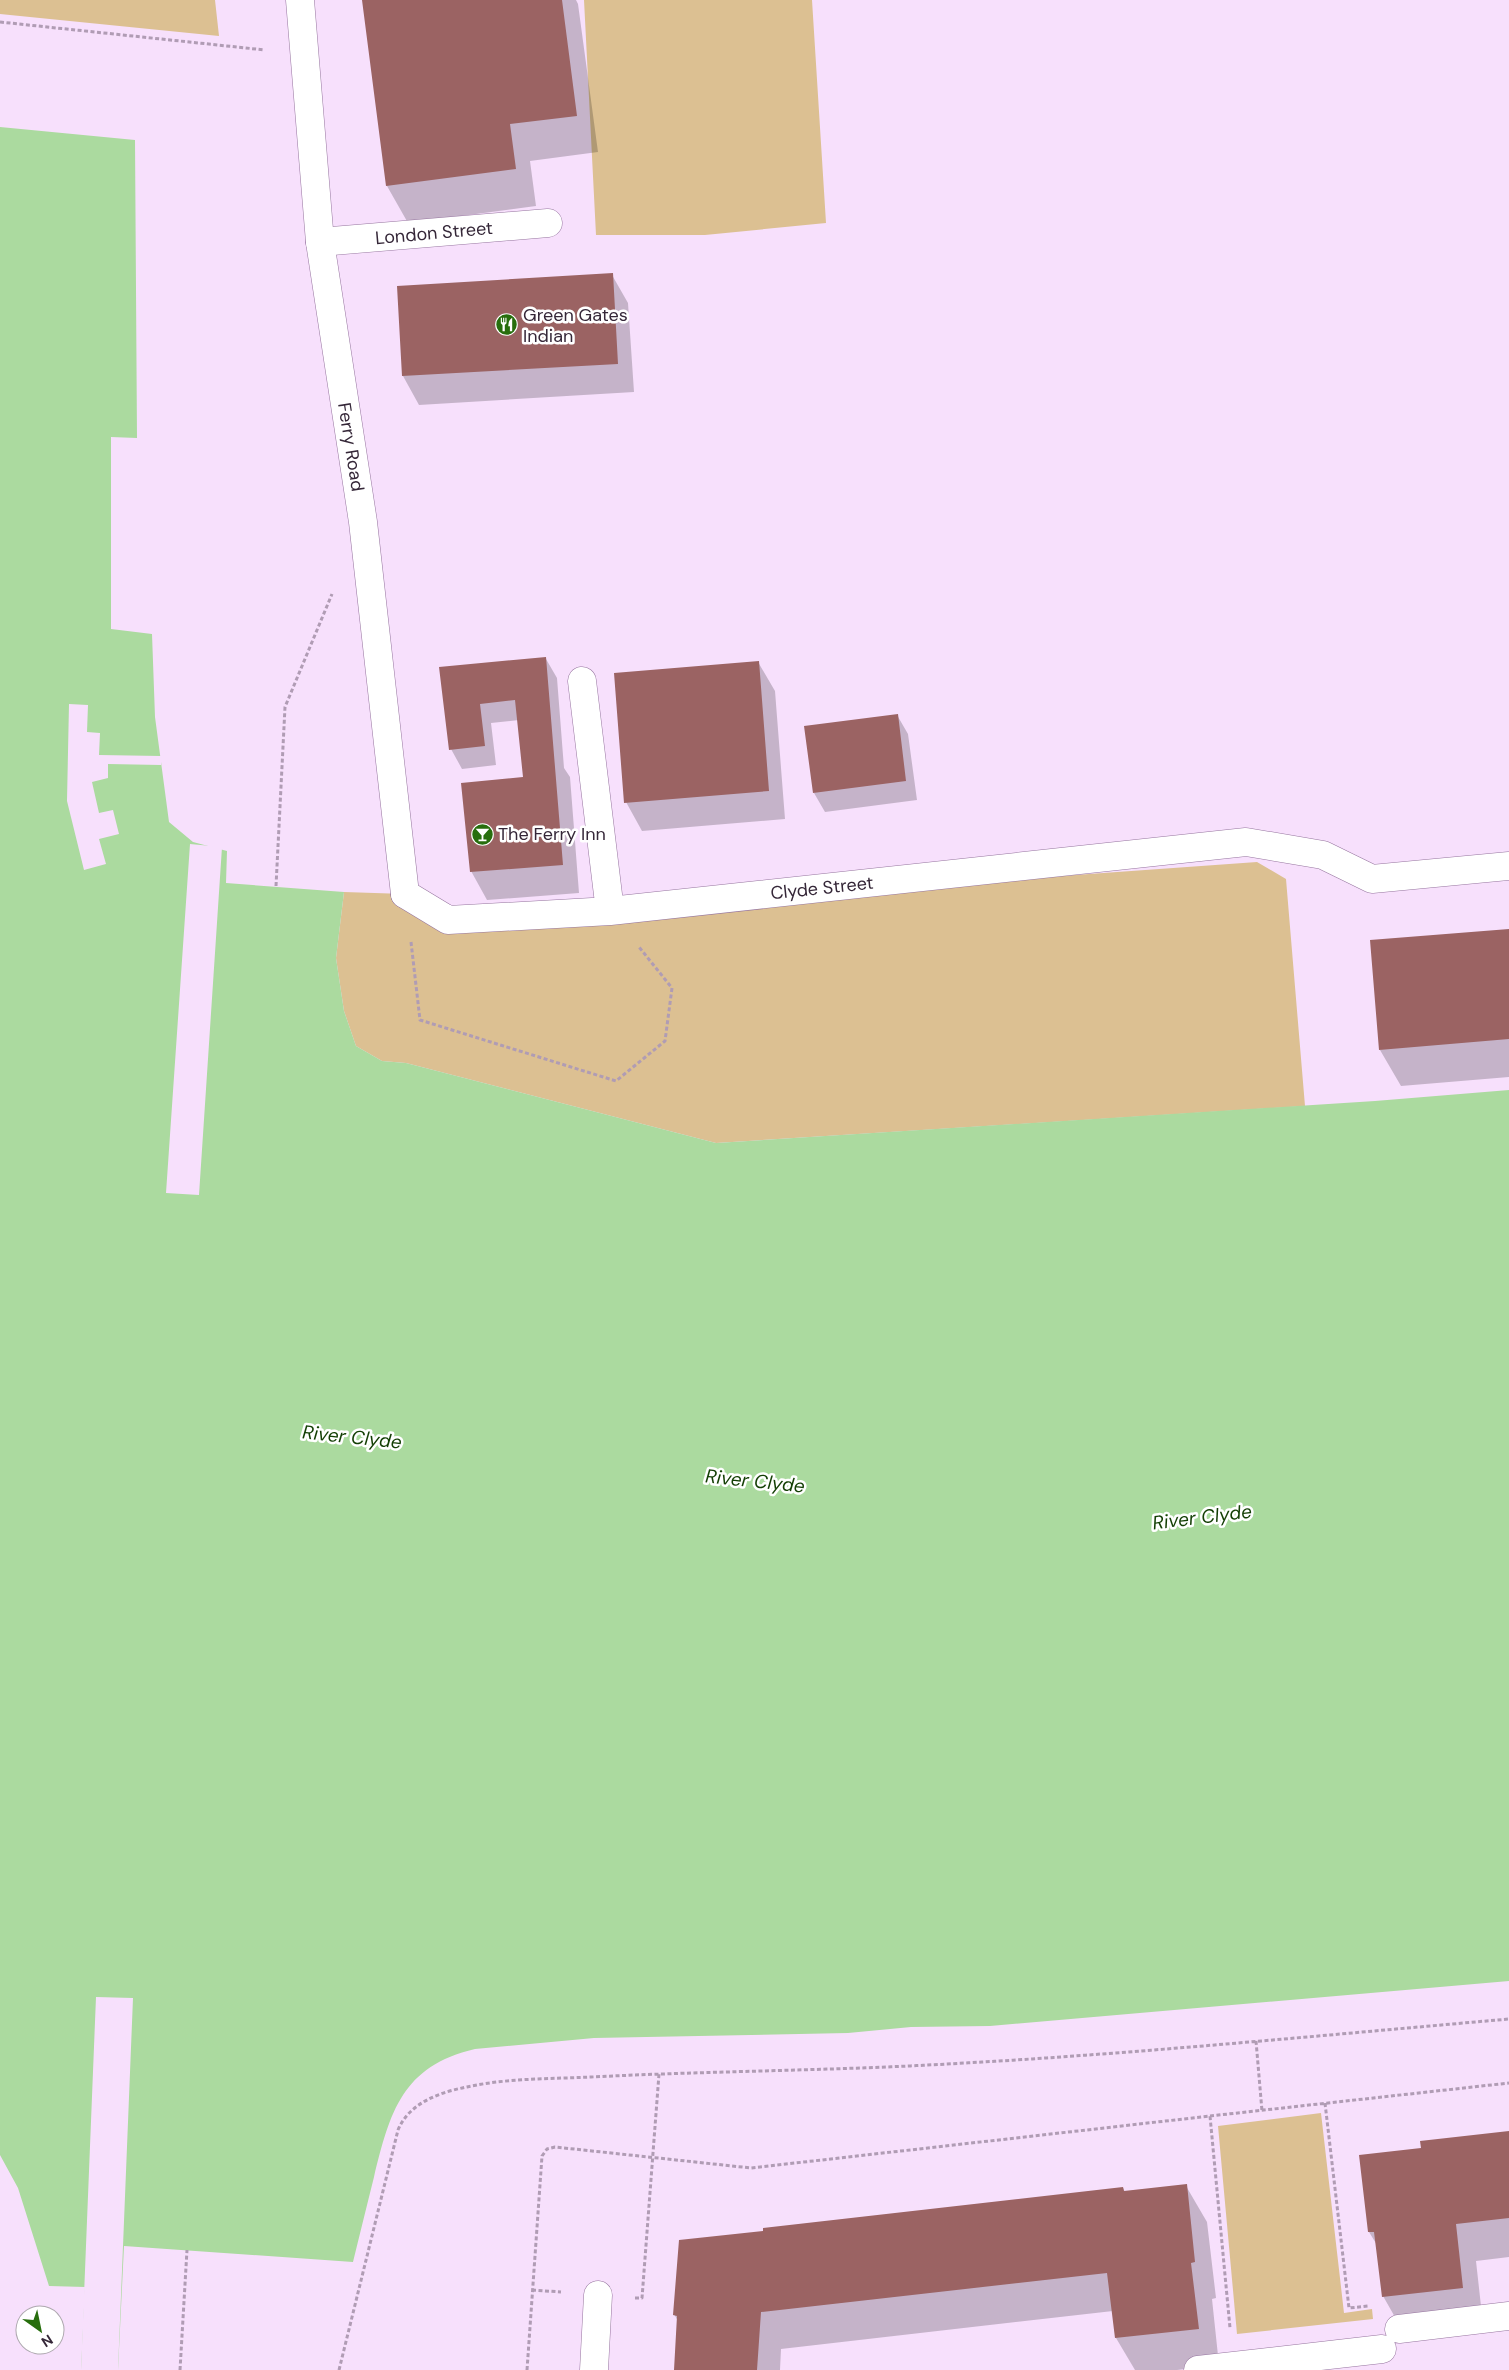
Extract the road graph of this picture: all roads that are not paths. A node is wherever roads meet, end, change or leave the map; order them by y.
1 (300, 0) edge
2 (548, 223) dead end
3 (320, 242) junction
4 (582, 681) dead end
5 (1509, 866) edge
6 (405, 894) joint
7 (610, 911) junction
8 (598, 2295) road end
9 (1509, 2316) edge
10 (1296, 2364) edge
11 (594, 2370) edge
12 (1198, 2370) edge

1 - 3 street, Ferry Road
2 - 3 street, London Street
3 - 6 street, Ferry Road
4 - 7 street
5 - 7 street, Clyde Street
6 - 7 street, Clyde Street
8 - 11 street
9 - 10 street
10 - 12 street

